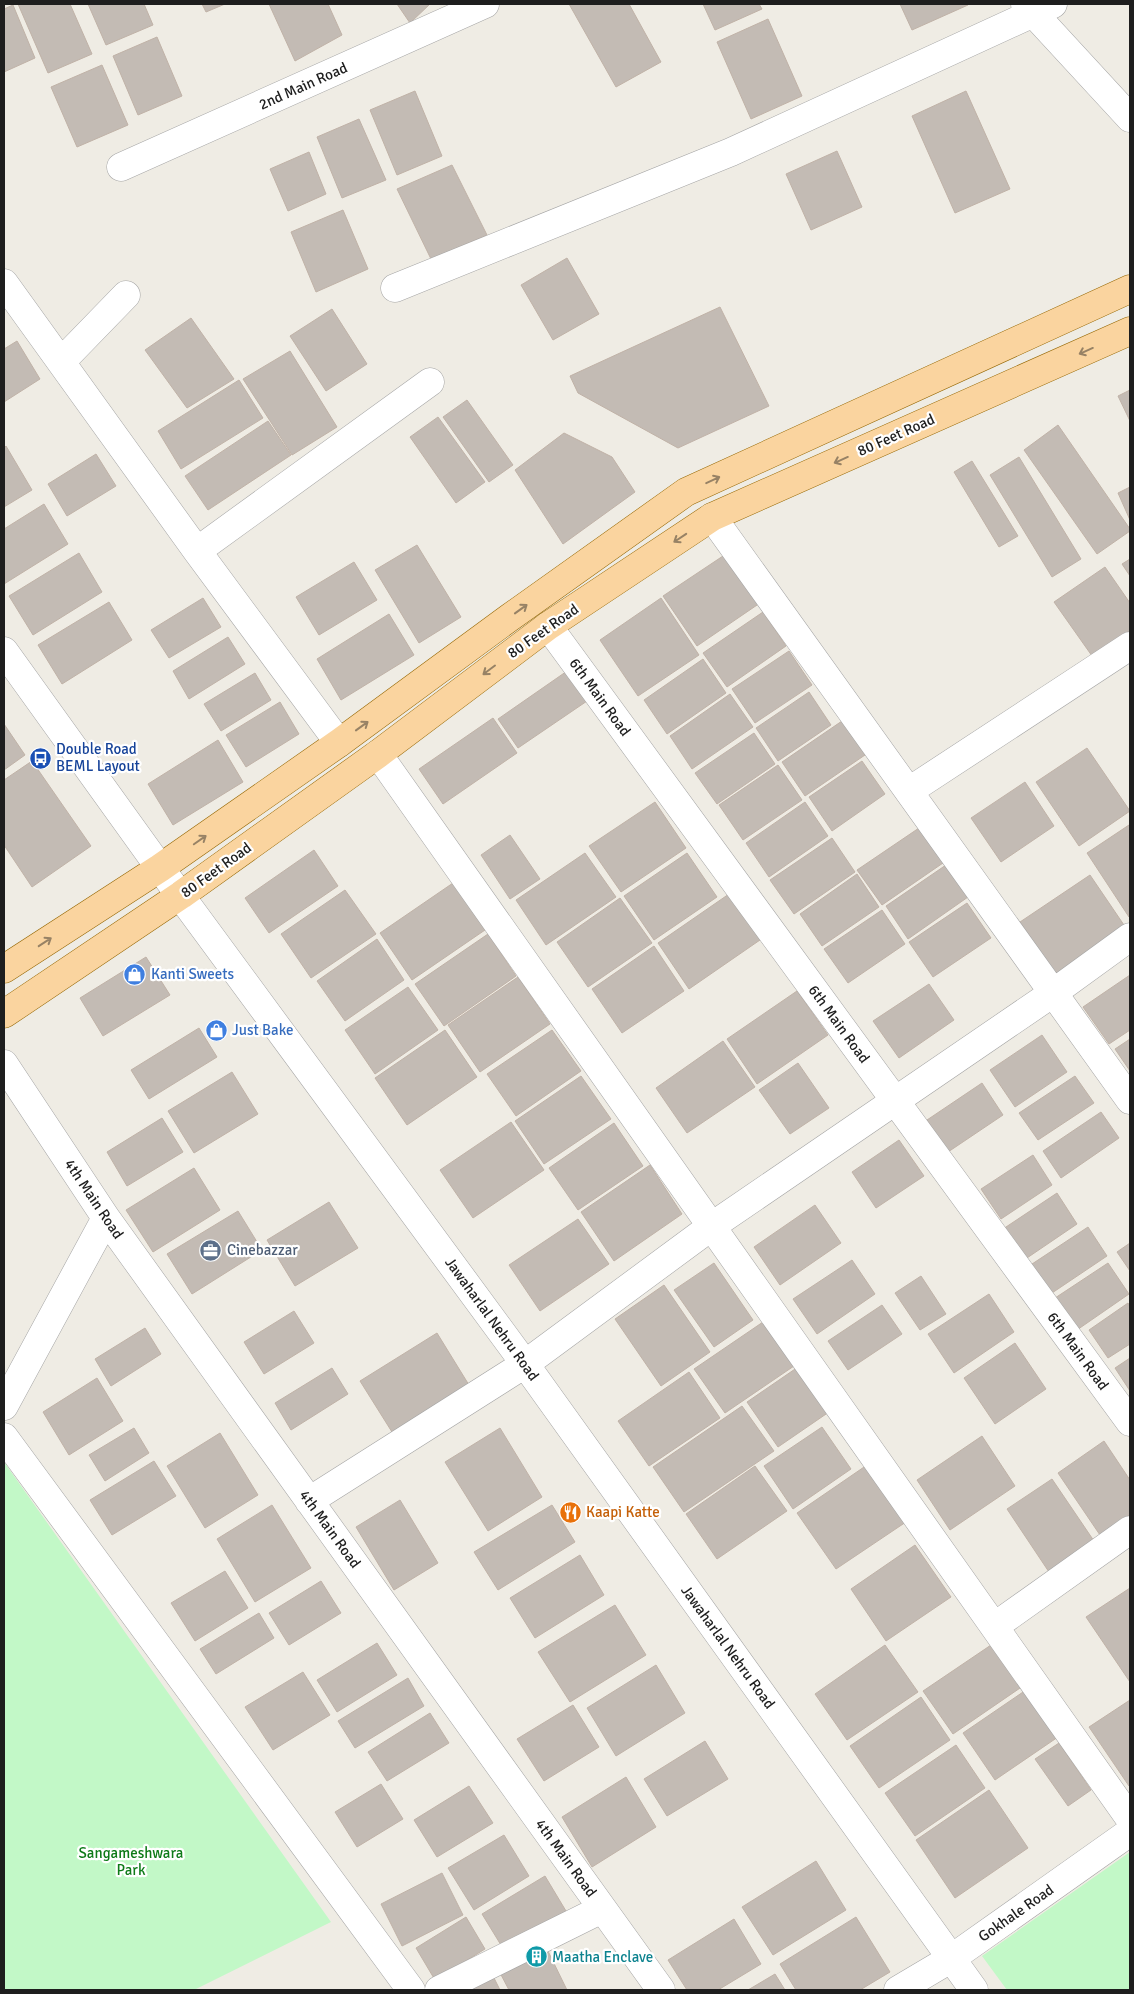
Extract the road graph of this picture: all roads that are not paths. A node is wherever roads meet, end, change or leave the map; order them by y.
1 (485, 4) edge
2 (1037, 7) edge
3 (1130, 118) edge
4 (121, 167) dead end
5 (4, 283) edge
6 (395, 288) dead end
7 (1130, 289) edge
8 (126, 296) dead end
9 (1130, 331) edge
10 (61, 362) junction
11 (430, 382) dead end
12 (712, 517) junction
13 (197, 551) junction
14 (548, 626) junction
15 (1130, 646) edge
16 (4, 651) edge
17 (339, 743) junction
18 (378, 754) junction
19 (909, 791) junction
20 (160, 868) junction
21 (181, 895) junction
22 (1130, 937) edge
23 (4, 969) edge
24 (1053, 993) junction
25 (4, 1014) edge
26 (4, 1064) edge
27 (895, 1100) junction
28 (1130, 1100) edge
29 (106, 1218) junction
30 (712, 1226) junction
31 (525, 1364) junction
32 (4, 1406) edge
33 (1130, 1422) edge
34 (4, 1437) edge
35 (309, 1501) junction
36 (1130, 1530) edge
37 (994, 1626) junction
38 (1130, 1819) edge
39 (1130, 1832) edge
40 (602, 1909) junction
41 (952, 1958) junction
42 (411, 1990) edge
43 (438, 1990) edge
44 (661, 1990) edge
45 (898, 1990) edge
46 (974, 1990) edge

1 - 4 street, 2nd Main Road
2 - 3 street
2 - 6 street
5 - 10 street
17 -> 7 main road, 80 Feet Road
8 - 10 street
9 -> 12 main road, 80 Feet Road
10 - 13 street
11 - 13 street
12 -> 14 main road, 80 Feet Road
12 - 19 street
13 - 17 street
14 -> 18 main road, 80 Feet Road
14 - 27 street, 6th Main Road
15 - 19 street
16 - 20 street, Jawaharlal Nehru Road
20 -> 17 main road, 80 Feet Road
18 - 21 main road, 80 Feet Road
18 - 30 street
19 - 24 street
20 - 21 street, Jawaharlal Nehru Road
23 -> 20 main road, 80 Feet Road
21 - 25 main road, 80 Feet Road
21 - 31 street, Jawaharlal Nehru Road
22 - 24 street
24 - 27 street
24 - 28 street
26 - 29 street, 4th Main Road
27 - 30 street
27 - 33 street, 6th Main Road
29 - 32 street
29 - 35 street, 4th Main Road
30 - 31 street
30 - 37 street
31 - 35 street
31 - 41 street, Jawaharlal Nehru Road
34 - 42 street
35 - 40 street, 4th Main Road
36 - 37 street
37 - 38 street
39 - 41 street, Gokhale Road
40 - 43 street
40 - 44 street, 4th Main Road
41 - 45 street, Gokhale Road
41 - 46 street, Jawaharlal Nehru Road

